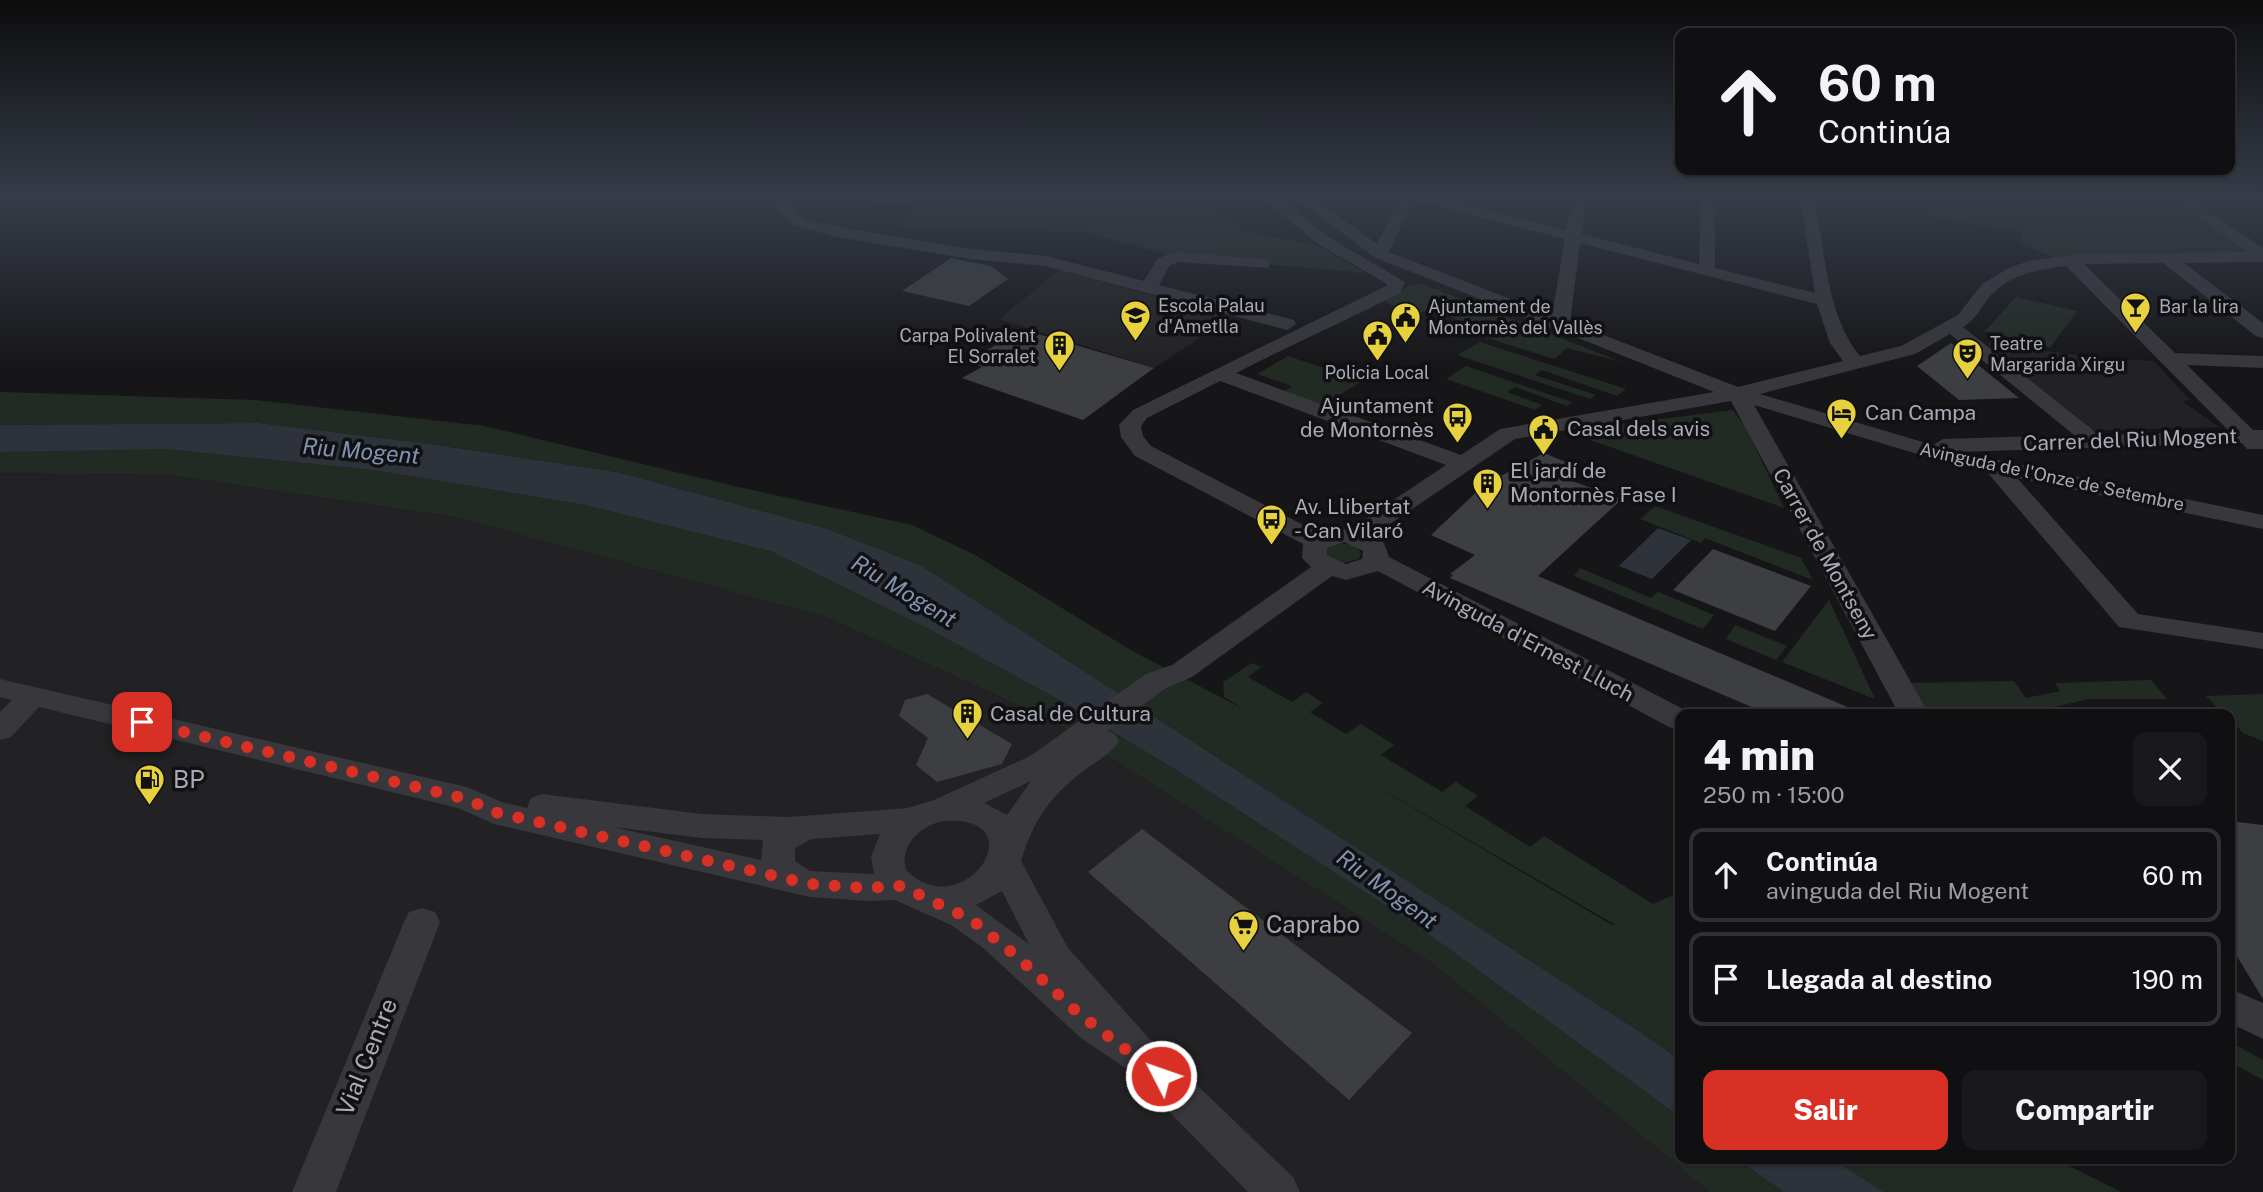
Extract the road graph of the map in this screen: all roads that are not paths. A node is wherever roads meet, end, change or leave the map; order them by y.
1 (968, 254) edge
2 (1346, 254) edge
3 (1380, 254) edge
4 (1571, 254) edge
5 (1639, 254) edge
6 (1707, 254) edge
7 (1817, 254) edge
8 (2263, 256) edge
9 (2167, 258) junction
10 (2070, 260) junction
11 (1262, 264) dead end
12 (1707, 271) junction
13 (1149, 288) junction
14 (1825, 300) junction
15 (1560, 324) junction
16 (1951, 326) junction
17 (1315, 330) joint
18 (1285, 332) junction
19 (2263, 332) edge
20 (2169, 359) junction
21 (2263, 362) edge
22 (1856, 364) junction
23 (1219, 374) junction
24 (1737, 394) junction
25 (2255, 436) edge
26 (2094, 441) junction
27 (1913, 446) junction
28 (2263, 453) edge
29 (1464, 464) junction
30 (1996, 467) junction
31 (2263, 522) edge
32 (1355, 537) junction
33 (1318, 542) junction
34 (1377, 561) junction
35 (1328, 567) junction
36 (2263, 641) edge
37 (1182, 671) joint
38 (0, 688) edge
39 (33, 696) junction
40 (1911, 709) edge
41 (1675, 717) edge
42 (0, 730) edge
43 (1050, 769) junction
44 (467, 799) junction
45 (926, 815) junction
46 (813, 826) junction
47 (1006, 854) junction
48 (795, 881) junction
49 (914, 892) junction
50 (422, 922) dead end
51 (2235, 1008) edge
52 (2263, 1022) edge
53 (1141, 1057) junction
54 (314, 1192) edge
55 (1278, 1192) edge

1 - 13 street
2 - 17 street
3 - 15 street, Avinguda de l'Onze de Setembre
4 - 15 street
5 - 12 street
6 - 12 street
7 - 14 street
8 - 9 street
9 - 10 street
9 - 19 street
10 - 16 street
10 - 20 street
11 - 13 street
12 - 14 street
13 - 18 street
14 - 22 street
15 - 24 street, Avinguda de l'Onze de Setembre
16 - 22 street
16 - 26 street
17 - 18 street
18 - 23 street
20 - 21 street
20 - 25 street
22 - 24 street
23 - 29 street
23 - 33 street
24 - 27 street, Avinguda de l'Onze de Setembre
24 - 29 street
24 - 40 street, Carrer de Montseny
25 - 26 street, Carrer del Riu Mogent
25 - 28 street
26 - 27 street, Carrer del Riu Mogent
27 - 30 street, Avinguda de l'Onze de Setembre
29 - 32 street
30 - 31 street, Avinguda de l'Onze de Setembre
30 - 36 street
32 - 33 street
32 - 34 street
33 - 35 street
34 - 35 street
34 - 41 street, Avinguda d'Ernest Lluch
35 - 37 street
37 - 43 street
38 - 39 street
39 - 42 street
39 - 44 street
43 - 45 street
43 - 47 street
44 - 46 street
44 - 48 street
45 - 46 street
45 - 47 street
45 - 49 street
46 - 48 street
47 - 49 street
47 - 53 street
48 - 49 street
49 - 53 street
50 - 54 street, Vial Centre
51 - 52 street
53 - 55 street

